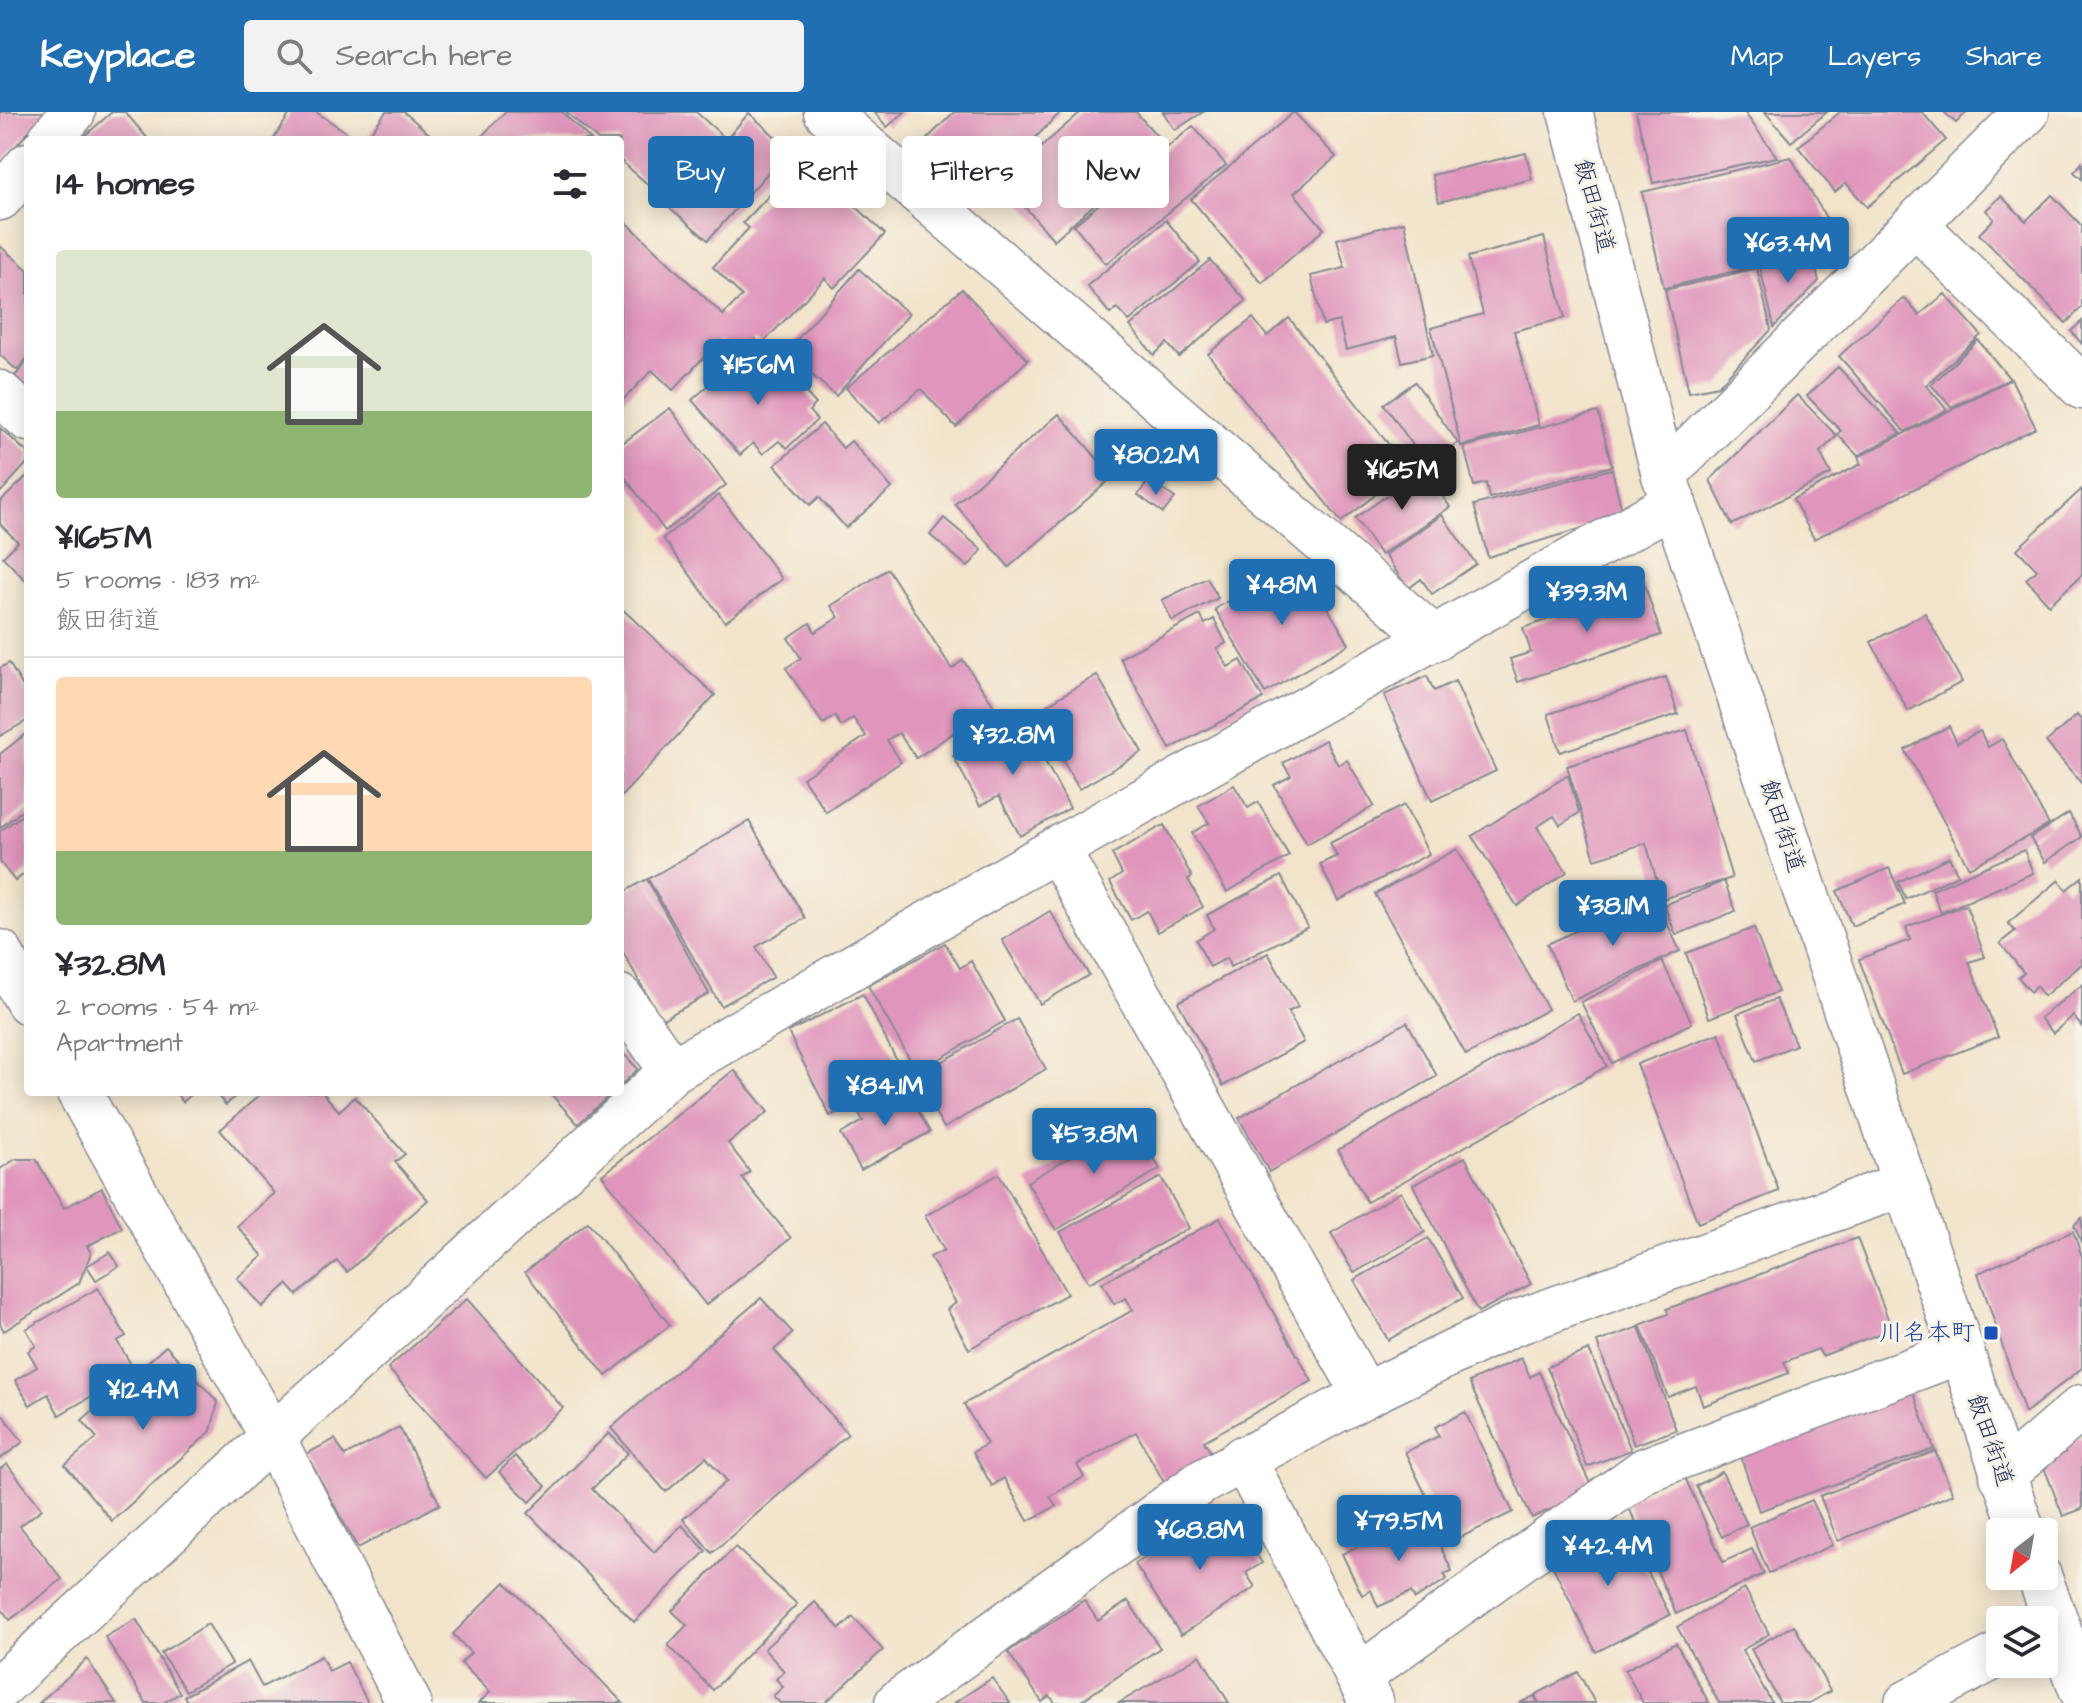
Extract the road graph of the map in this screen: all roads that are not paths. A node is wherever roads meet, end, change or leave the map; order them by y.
1 (73, 112) edge
2 (826, 112) edge
3 (1570, 112) edge
4 (2027, 112) edge
5 (53, 136) edge
6 (24, 170) edge
7 (0, 198) edge
8 (1916, 225) junction
9 (2082, 387) edge
10 (0, 393) edge
11 (24, 415) edge
12 (1669, 489) junction
13 (1435, 639) junction
14 (1057, 849) junction
15 (0, 952) edge
16 (24, 995) edge
17 (624, 1003) edge
18 (672, 1071) junction
19 (81, 1096) edge
20 (1902, 1185) junction
21 (1959, 1352) junction
22 (1365, 1395) junction
23 (2082, 1407) edge
24 (273, 1438) junction
25 (1243, 1458) junction
26 (2002, 1476) junction
27 (2018, 1518) edge
28 (2058, 1644) edge
29 (1986, 1661) edge
30 (0, 1687) edge
31 (1365, 1690) edge
32 (2082, 1691) edge
33 (409, 1703) edge
34 (897, 1703) edge
35 (1907, 1703) edge

1 - 5 street
2 - 13 street
3 - 12 street, 飯田街道
4 - 8 street
6 - 7 street
8 - 9 street
8 - 12 street
10 - 11 street
12 - 13 street
12 - 20 street, 飯田街道
13 - 14 street
14 - 18 street
14 - 22 street
15 - 16 street
17 - 18 street
18 - 24 street
19 - 24 street
20 - 21 street, 飯田街道
20 - 22 street
21 - 26 street, 飯田街道
21 - 31 street
22 - 25 street
23 - 26 street
24 - 30 street
24 - 33 street
25 - 31 street
25 - 34 street
26 - 27 street, 飯田街道
28 - 32 street
29 - 35 street

